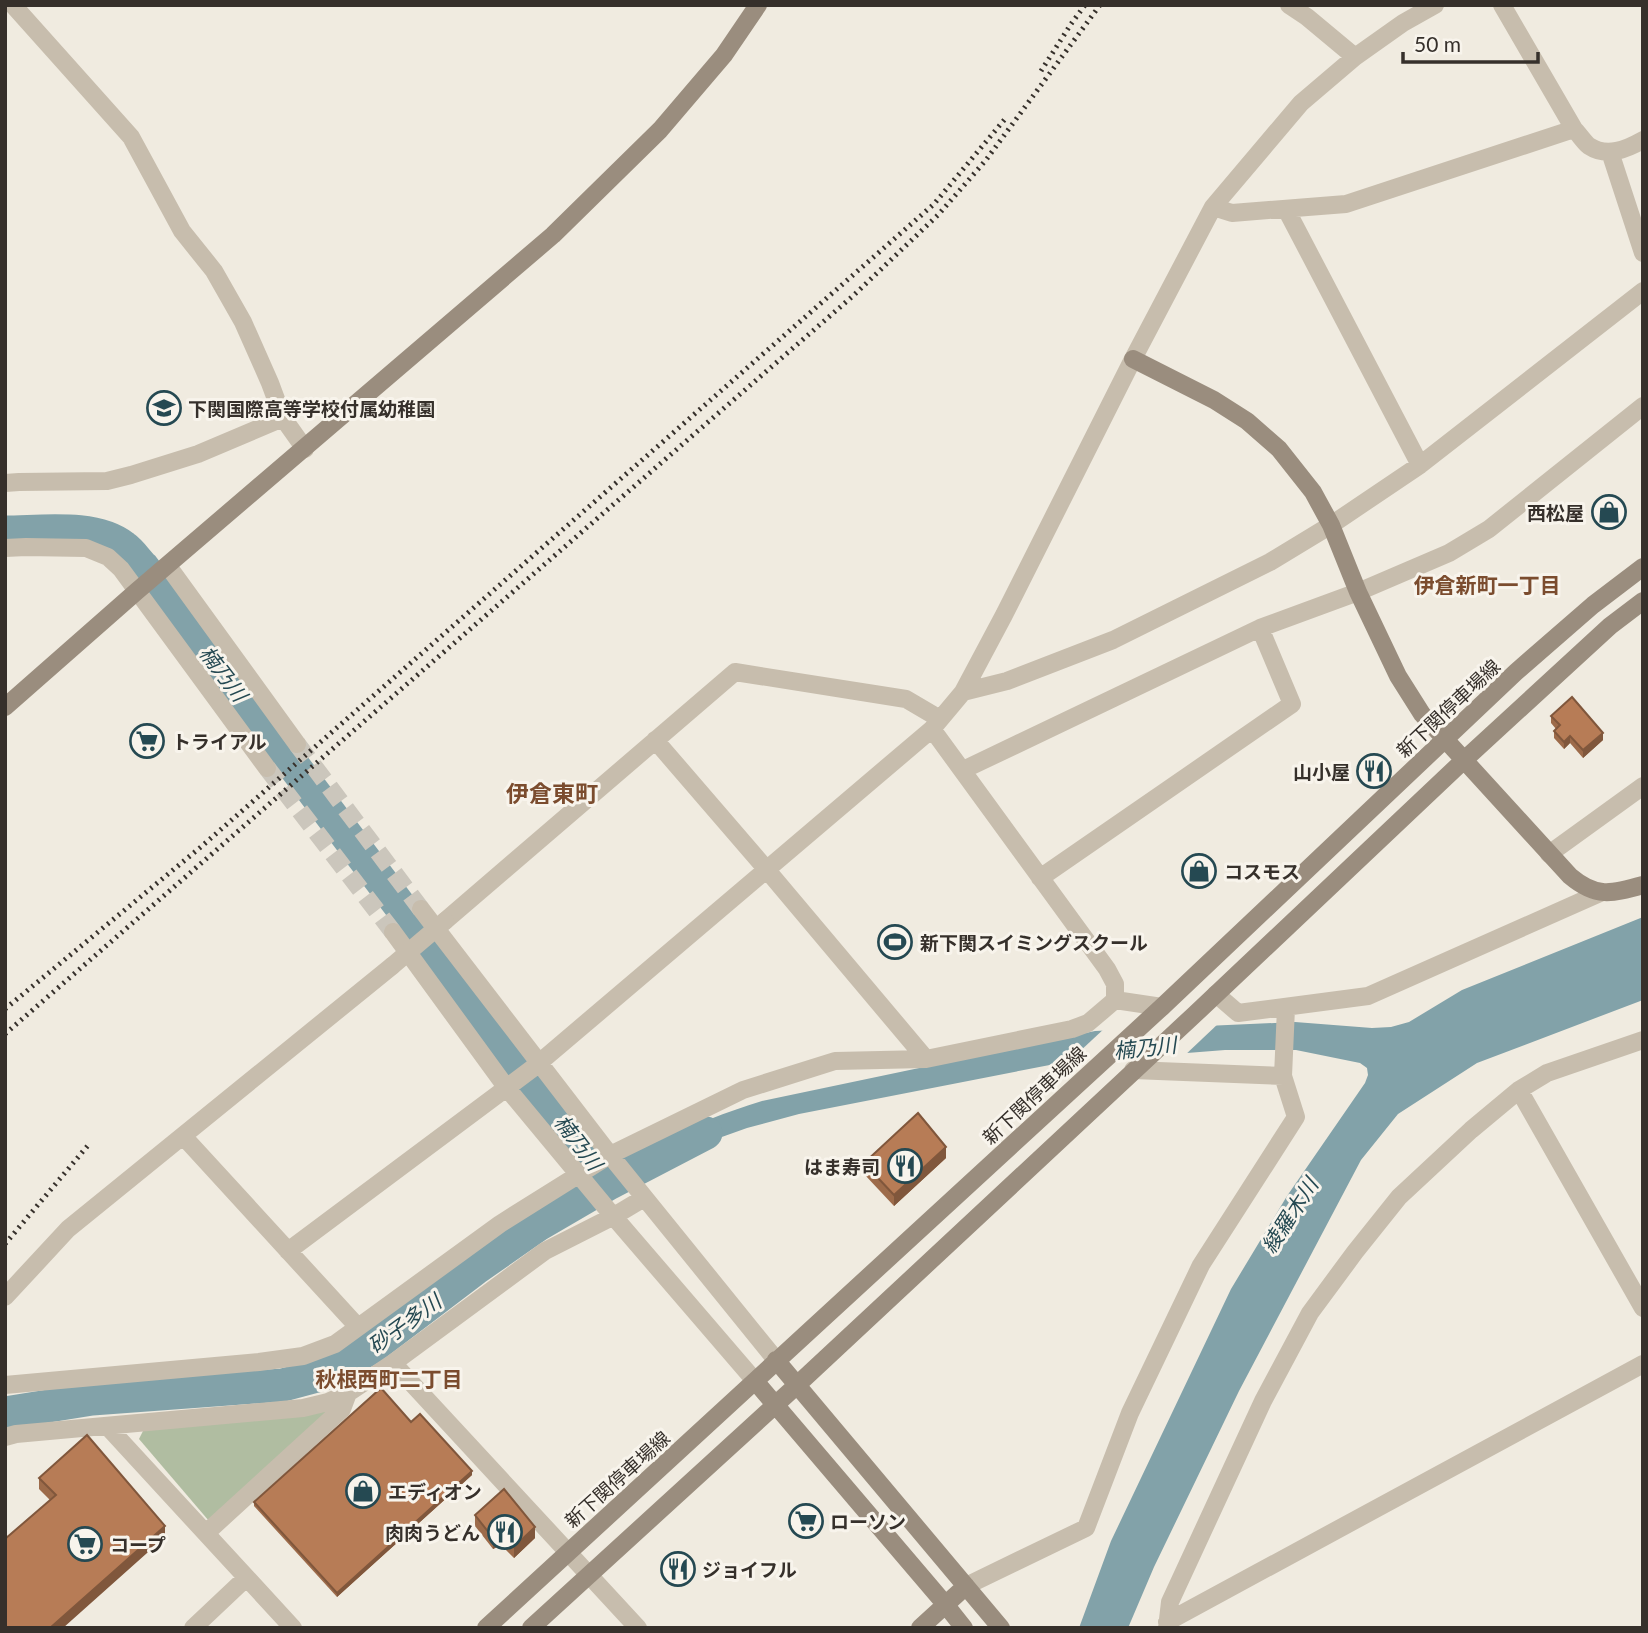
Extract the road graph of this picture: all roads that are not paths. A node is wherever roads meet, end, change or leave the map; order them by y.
1 (13, 5) edge
2 (758, 5) edge
3 (1289, 5) edge
4 (1435, 5) edge
5 (1502, 5) edge
6 (1355, 57) junction
7 (1574, 129) junction
8 (1643, 140) edge
9 (1611, 152) junction
10 (1213, 207) junction
11 (1286, 209) junction
12 (1643, 254) edge
13 (1643, 291) edge
14 (1133, 359) junction
15 (1643, 406) edge
16 (283, 418) junction
17 (305, 449) junction
18 (1420, 465) junction
19 (5, 483) edge
20 (1331, 525) junction
21 (5, 548) edge
22 (168, 566) junction
23 (1643, 567) edge
24 (137, 591) junction
25 (1358, 592) junction
26 (1643, 601) edge
27 (1260, 628) junction
28 (963, 692) junction
29 (5, 707) edge
30 (936, 724) junction
31 (655, 740) junction
32 (1444, 740) junction
33 (297, 744) tunnel mouth
34 (1464, 761) junction
35 (267, 768) tunnel mouth
36 (963, 770) junction
37 (1643, 786) edge
38 (1549, 854) junction
39 (767, 870) junction
40 (1040, 878) junction
41 (1643, 885) edge
42 (1600, 893) junction
43 (421, 909) tunnel mouth
44 (393, 932) tunnel mouth
45 (1216, 994) junction
46 (1115, 1000) junction
47 (1158, 1010) junction
48 (1286, 1012) junction
49 (1643, 1040) edge
50 (926, 1059) junction
51 (536, 1065) junction
52 (1135, 1069) junction
53 (1284, 1071) junction
54 (511, 1084) junction
55 (1519, 1090) junction
56 (183, 1136) junction
57 (610, 1159) junction
58 (583, 1175) junction
59 (643, 1196) junction
60 (611, 1213) junction
61 (288, 1251) junction
62 (5, 1297) edge
63 (1643, 1308) edge
64 (358, 1327) junction
65 (776, 1360) junction
66 (393, 1363) junction
67 (1643, 1364) edge
68 (755, 1381) junction
69 (5, 1385) edge
70 (796, 1386) junction
71 (348, 1393) junction
72 (776, 1404) junction
73 (107, 1426) junction
74 (5, 1437) edge
75 (205, 1533) junction
76 (568, 1553) junction
77 (588, 1575) junction
78 (246, 1578) junction
79 (966, 1586) junction
80 (945, 1604) junction
81 (1167, 1625) edge
82 (193, 1628) edge
83 (293, 1628) edge
84 (486, 1628) edge
85 (531, 1628) edge
86 (638, 1628) edge
87 (920, 1628) edge
88 (964, 1628) edge
89 (1001, 1628) edge

1 - 16 street
2 - 17 main road
3 - 6 street
4 - 6 street
5 - 7 street
6 - 10 street
7 - 9 street
7 - 11 street
8 - 9 street
9 - 12 street
10 - 11 street
10 - 14 street
11 - 18 street
13 - 18 street
14 - 20 main road
14 - 28 street
15 - 25 street
16 - 17 street
16 - 19 street
17 - 22 main road
18 - 20 street
20 - 25 main road
20 - 28 street
21 - 24 street
22 - 24 main road
22 - 33 street
23 - 32 main road, 新下関停車場線
24 - 29 main road
24 - 35 street
25 - 27 street
25 - 32 main road
26 - 34 main road
27 - 36 street
27 - 40 street
28 - 30 street
30 - 31 street
30 - 36 street
30 - 39 street
31 - 39 street
31 - 56 street, bridge
32 - 34 main road
32 - 47 main road, 新下関停車場線
34 - 38 main road
34 - 45 main road
36 - 40 street
37 - 38 street
38 - 42 main road
39 - 50 street
39 - 51 street
40 - 46 street
41 - 42 main road
42 - 48 street
43 - 51 street
44 - 54 street
45 - 48 street
45 - 52 main road
46 - 47 street
46 - 50 street
47 - 65 main road, 新下関停車場線
48 - 53 street
49 - 55 street
50 - 57 street
51 - 54 street
51 - 57 street
52 - 53 street
52 - 70 main road
53 - 79 street
54 - 58 street
54 - 61 street
55 - 63 street
55 - 81 street
56 - 61 street
56 - 62 street
57 - 58 street
57 - 59 street
58 - 60 street
58 - 64 street
59 - 60 street
59 - 65 street
60 - 66 street
60 - 68 street
61 - 64 street
64 - 69 street
65 - 68 main road, 新下関停車場線
65 - 70 main road
66 - 71 street
66 - 76 street
67 - 81 street
68 - 72 main road
68 - 76 main road, 新下関停車場線
70 - 72 main road
70 - 79 main road
71 - 73 street
71 - 75 street
72 - 77 main road
72 - 80 main road
73 - 74 street
73 - 75 street
75 - 78 street
76 - 77 street
76 - 84 main road, 新下関停車場線
77 - 85 main road
77 - 86 street
78 - 82 street
78 - 83 street
79 - 80 main road
79 - 89 main road
80 - 87 main road
80 - 88 main road

